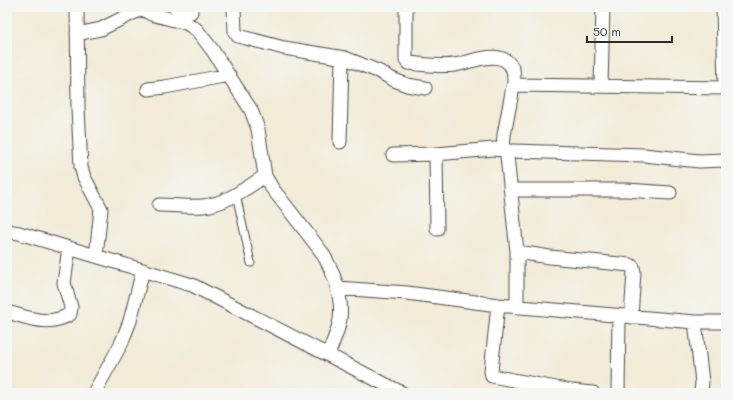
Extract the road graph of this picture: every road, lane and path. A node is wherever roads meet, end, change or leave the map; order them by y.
1 (77, 7) edge
2 (175, 7) edge
3 (234, 7) edge
4 (406, 7) edge
5 (603, 7) edge
6 (723, 7) edge
7 (144, 8) edge
8 (191, 12) dead end
9 (77, 34) junction
10 (342, 58) junction
11 (229, 75) junction
12 (514, 85) junction
13 (601, 86) junction
14 (425, 88) dead end
15 (725, 88) edge
16 (148, 89) dead end
17 (340, 142) dead end
18 (506, 151) junction
19 (436, 154) junction
20 (393, 155) dead end
21 (726, 160) edge
22 (265, 176) junction
23 (512, 190) junction
24 (670, 193) dead end
25 (236, 194) junction
26 (159, 205) dead end
27 (437, 229) dead end
28 (7, 231) edge
29 (69, 248) junction
30 (517, 252) junction
31 (96, 256) junction
32 (251, 263) dead end
33 (144, 270) junction
34 (337, 288) junction
35 (498, 305) junction
36 (517, 306) junction
37 (7, 312) edge
38 (625, 316) junction
39 (695, 322) junction
40 (726, 322) edge
41 (328, 354) junction
42 (94, 393) edge
43 (402, 393) edge
44 (593, 393) edge
45 (618, 393) edge
46 (701, 393) edge

1 - 9 street
2 - 8 street
3 - 10 street
4 - 12 street
5 - 13 street
6 - 15 street
7 - 9 street
7 - 11 street
9 - 31 street
10 - 14 street
10 - 17 street
11 - 16 street
11 - 22 street
12 - 13 street
12 - 18 street
13 - 15 street
18 - 19 street
18 - 21 street
18 - 23 street
19 - 20 street
19 - 27 street
22 - 25 street
22 - 34 street
23 - 24 street
23 - 30 street
25 - 26 street
25 - 32 lane
28 - 29 street
29 - 31 street
29 - 37 street
30 - 36 street
30 - 38 street
31 - 33 street
33 - 41 street
33 - 42 street
34 - 35 street
34 - 41 street
35 - 36 street
35 - 44 street
36 - 38 street
38 - 39 street
38 - 45 street
39 - 40 street
39 - 46 street
41 - 43 street

